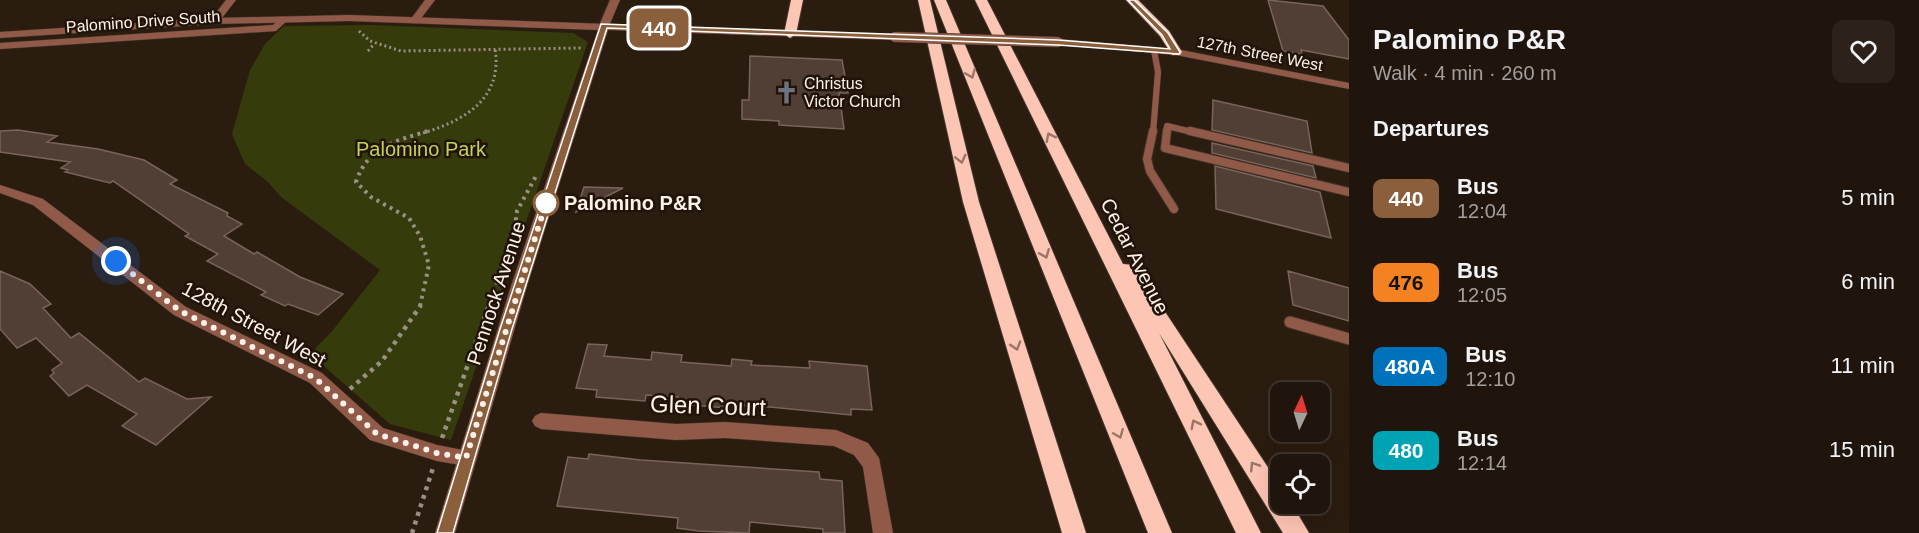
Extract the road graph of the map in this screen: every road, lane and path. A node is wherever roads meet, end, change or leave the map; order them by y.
1 (231, 0) edge
2 (430, 0) edge
3 (615, 0) edge
4 (797, 0) edge
5 (924, 0) edge
6 (940, 0) edge
7 (981, 0) edge
8 (1132, 0) edge
9 (284, 19) junction
10 (416, 19) junction
11 (215, 21) junction
12 (604, 26) junction
13 (359, 30) dead end
14 (790, 34) junction
15 (0, 35) edge
16 (374, 44) junction
17 (0, 46) edge
18 (495, 48) junction
19 (1154, 50) junction
20 (368, 51) dead end
21 (1176, 52) junction
22 (577, 60) dead end
23 (1349, 86) edge
24 (1349, 168) edge
25 (538, 171) dead end
26 (0, 189) edge
27 (1076, 189) junction
28 (1349, 192) edge
29 (1173, 209) dead end
30 (1290, 322) dead end
31 (1349, 339) edge
32 (338, 399) junction
33 (541, 421) dead end
34 (437, 453) junction
35 (466, 458) junction
36 (412, 533) edge
37 (445, 533) edge
38 (883, 533) edge
39 (1074, 533) edge
40 (1160, 533) edge
41 (1249, 533) edge
42 (1297, 533) edge

1 - 11 street
2 - 10 street
3 - 12 street, Pennock Avenue
4 - 14 highway
5 -> 39 highway
6 -> 40 highway
27 -> 7 highway, Cedar Avenue
8 - 21 highway
9 - 10 street, 127th Street West
9 - 11 street, 127th Street West
9 - 17 street, Palomino Drive South
10 - 12 street, 127th Street West
11 - 15 street, 127th Street West
12 - 14 street, 127th Street West
12 - 35 street, Pennock Avenue
13 - 16 path
14 - 19 street, 127th Street West, bridge
16 - 18 path
16 - 20 path
18 - 22 path
18 - 32 path
19 - 21 street, 127th Street West
19 - 29 lane
21 - 23 street, 127th Street West
24 - 28 lane
25 - 34 path
26 - 32 street, 128th Street West
41 -> 27 highway, Cedar Avenue
42 -> 27 highway
30 - 31 lane
32 - 34 street, 128th Street West
33 - 38 street, Glen Court
34 - 35 street, 128th Street West
34 - 36 path
35 - 37 street, Pennock Avenue

